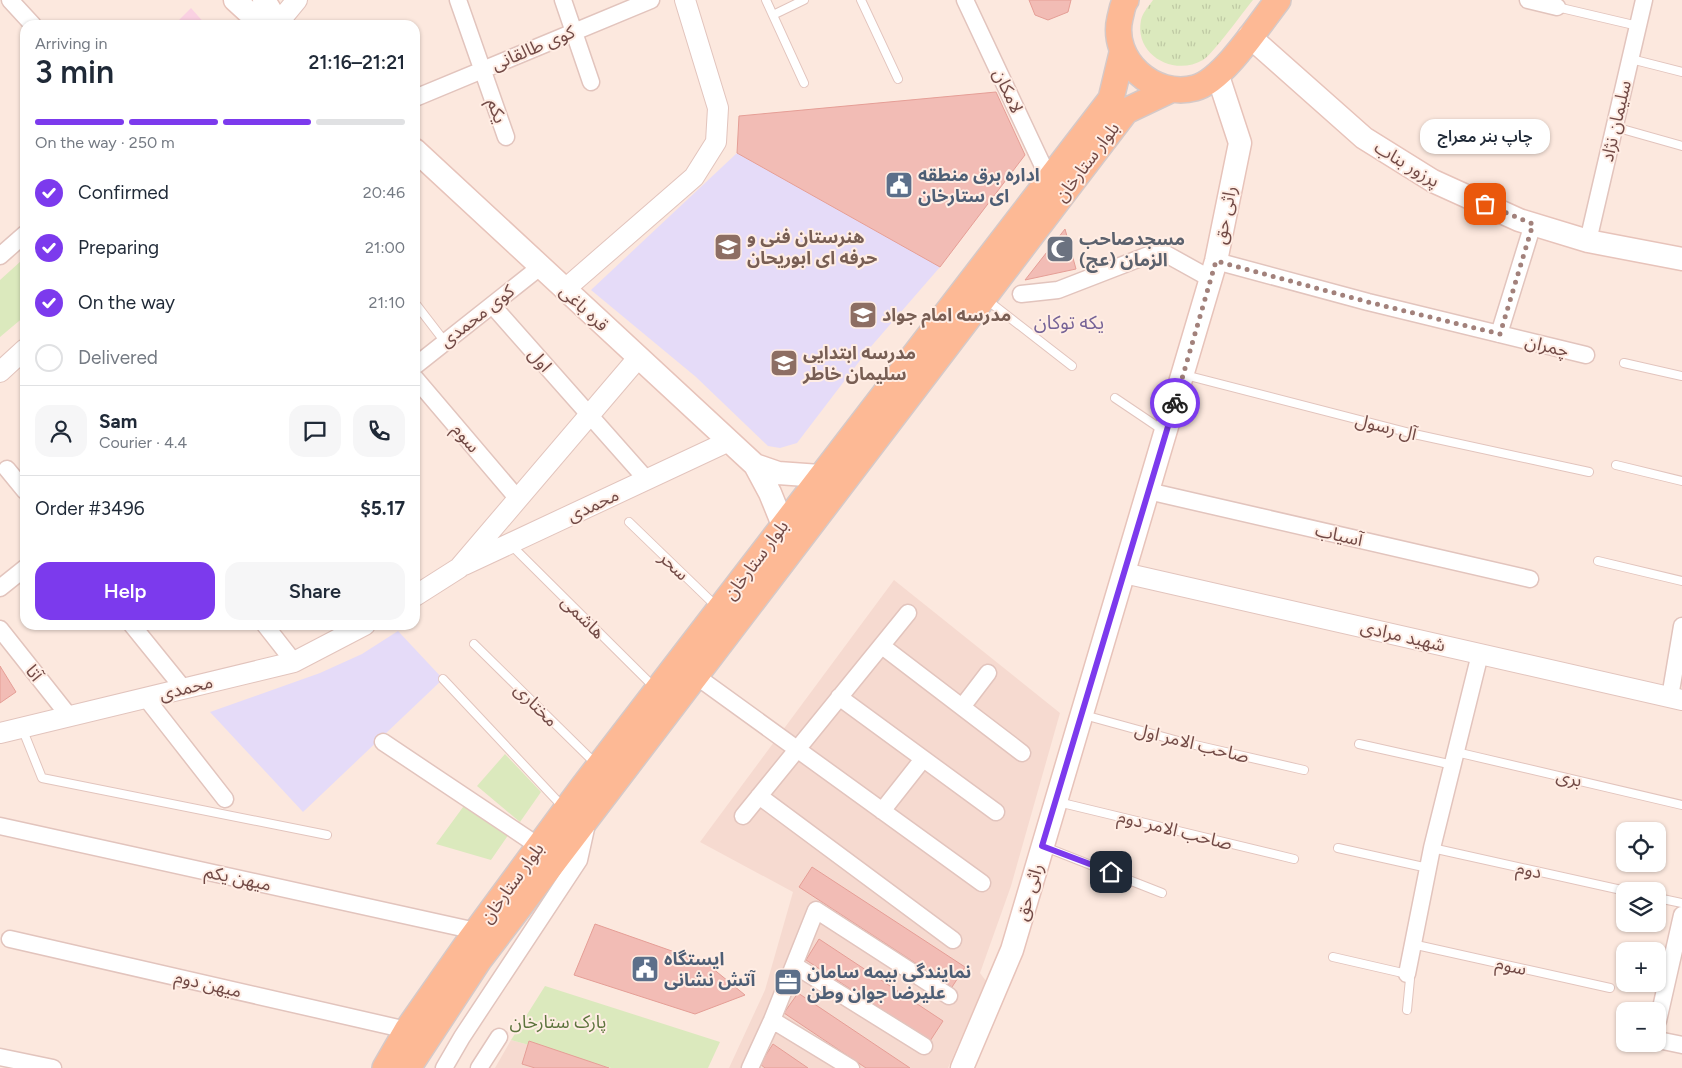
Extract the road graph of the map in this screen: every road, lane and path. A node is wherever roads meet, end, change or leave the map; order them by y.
1 (10, 0) edge
2 (235, 0) edge
3 (264, 0) edge
4 (297, 0) edge
5 (458, 0) edge
6 (563, 0) edge
7 (651, 0) edge
8 (685, 0) edge
9 (766, 0) edge
10 (804, 0) edge
11 (860, 0) edge
12 (965, 0) edge
13 (1126, 0) edge
14 (1278, 0) edge
15 (1528, 0) edge
16 (1644, 0) edge
17 (1557, 7) joint
18 (773, 15) junction
19 (28, 20) edge
20 (269, 20) edge
21 (276, 20) edge
22 (282, 20) edge
23 (1638, 26) junction
24 (574, 31) junction
25 (1249, 36) junction
26 (1122, 53) junction
27 (1631, 59) junction
28 (483, 69) junction
29 (1682, 72) edge
30 (1218, 76) junction
31 (898, 79) dead end
32 (591, 82) dead end
33 (804, 83) dead end
34 (1170, 90) junction
35 (420, 96) edge
36 (1615, 127) junction
37 (506, 137) dead end
38 (1682, 146) edge
39 (420, 155) edge
40 (1050, 181) junction
41 (1533, 224) junction
42 (20, 238) edge
43 (1588, 241) junction
44 (0, 256) edge
45 (1682, 259) edge
46 (540, 267) junction
47 (1214, 270) junction
48 (564, 290) junction
49 (1021, 294) dead end
50 (984, 298) junction
51 (492, 305) junction
52 (420, 310) edge
53 (1500, 334) junction
54 (445, 342) junction
55 (20, 354) edge
56 (1586, 355) dead end
57 (638, 358) junction
58 (420, 362) edge
59 (1624, 364) dead end
60 (1072, 366) dead end
61 (0, 372) edge
62 (1184, 375) junction
63 (1682, 376) edge
64 (420, 384) edge
65 (1114, 398) dead end
66 (589, 415) junction
67 (1166, 432) junction
68 (728, 442) junction
69 (1616, 464) dead end
70 (755, 466) junction
71 (7, 469) dead end
72 (1589, 472) dead end
73 (647, 480) junction
74 (1682, 481) edge
75 (829, 483) junction
76 (20, 486) edge
77 (1148, 490) junction
78 (518, 499) junction
79 (629, 522) dead end
80 (791, 531) junction
81 (510, 544) junction
82 (1598, 561) dead end
83 (459, 568) junction
84 (20, 572) edge
85 (1124, 573) junction
86 (1530, 579) dead end
87 (1682, 581) edge
88 (0, 588) edge
89 (420, 593) edge
90 (718, 609) junction
91 (908, 613) dead end
92 (1682, 626) edge
93 (0, 629) edge
94 (136, 630) edge
95 (269, 630) edge
96 (355, 630) edge
97 (474, 644) dead end
98 (882, 646) junction
99 (1480, 654) junction
100 (294, 662) junction
101 (988, 673) dead end
102 (696, 676) junction
103 (443, 679) dead end
104 (183, 688) junction
105 (657, 689) junction
106 (839, 697) junction
107 (146, 698) junction
108 (1676, 699) edge
109 (962, 707) junction
110 (1082, 714) junction
111 (69, 716) junction
112 (22, 728) junction
113 (0, 733) edge
114 (384, 742) dead end
115 (1359, 744) dead end
116 (796, 750) junction
117 (1022, 753) dead end
118 (1454, 758) junction
119 (923, 759) junction
120 (598, 766) junction
121 (1304, 770) dead end
122 (759, 796) junction
123 (225, 799) dead end
124 (1056, 802) junction
125 (1682, 805) edge
126 (882, 811) junction
127 (996, 812) dead end
128 (577, 813) junction
129 (743, 816) dead end
130 (0, 826) edge
131 (327, 835) dead end
132 (1042, 846) junction
133 (1338, 848) dead end
134 (1432, 848) junction
135 (548, 852) junction
136 (1294, 859) dead end
137 (1428, 868) junction
138 (982, 883) dead end
139 (1616, 889) edge
140 (1162, 893) dead end
141 (1666, 900) edge
142 (1682, 904) edge
143 (1682, 914) edge
144 (476, 931) junction
145 (10, 939) dead end
146 (954, 940) dead end
147 (1412, 944) junction
148 (1678, 952) edge
149 (1333, 958) dead end
150 (794, 965) junction
151 (1407, 974) junction
152 (1610, 988) dead end
153 (948, 996) dead end
154 (1664, 1002) edge
155 (1407, 1010) dead end
156 (772, 1020) junction
157 (407, 1030) junction
158 (499, 1037) dead end
159 (1666, 1042) edge
160 (1682, 1045) edge
161 (924, 1046) dead end
162 (0, 1057) edge
163 (53, 1068) edge
164 (385, 1068) edge
165 (408, 1068) edge
166 (444, 1068) edge
167 (480, 1068) edge
168 (750, 1068) edge
169 (851, 1068) edge
170 (962, 1068) edge

1 - 19 street
2 - 20 main road
3 - 21 main road
4 - 22 street
5 - 28 street, یکم
6 - 24 street
7 - 24 street, کوی طالقانی
8 - 48 street
9 - 18 lane
10 - 18 lane
11 - 31 lane
12 - 40 street, لامکان
13 - 26 main road
14 - 25 main road
15 - 17 street
16 - 23 street, سلیمان نژاد
17 - 23 lane
18 - 33 lane
23 - 27 street, سلیمان نژاد
24 - 28 street, کوی طالقانی
24 - 32 street
25 - 30 main road
25 - 41 main road, پرزور بناب
26 - 34 main road
26 - 40 main road, بلوار ستارخان
27 - 29 lane
27 - 36 street, سلیمان نژاد
28 - 35 street, کوی طالقانی
28 - 37 street, یکم
30 - 34 main road
30 - 47 main road, راثی حق
34 - 50 main road, بلوار ستارخان
36 - 38 lane
36 - 43 street, سلیمان نژاد
39 - 46 main road, قره باغی
40 - 75 main road, بلوار ستارخان
41 - 43 main road, پرزور بناب
41 - 53 street
42 - 44 street
43 - 45 main road, پرزور بناب
46 - 48 main road, قره باغی
46 - 51 street, کوی محمدی
47 - 49 street, چمران
47 - 53 street, چمران
47 - 62 main road, راثی حق
48 - 57 main road, قره باغی
50 - 60 lane
50 - 75 main road, بلوار ستارخان
51 - 54 street, کوی محمدی
51 - 66 street, اول
52 - 54 lane
53 - 56 street, چمران
54 - 58 street, کوی محمدی
55 - 61 street
57 - 66 street, محمدی
57 - 68 main road, قره باغی
59 - 63 lane
62 - 67 main road, راثی حق
62 - 72 lane, آل رسول
64 - 78 street, سوم
65 - 67 lane
66 - 73 street, اول
66 - 78 street, محمدی
67 - 77 main road, راثی حق
68 - 70 main road, قره باغی
68 - 73 street, محمدی
69 - 74 lane
70 - 75 main road, قره باغی
70 - 80 main road, قره باغی
71 - 76 street
73 - 81 street, محمدی
75 - 80 main road, بلوار ستارخان
77 - 85 main road, راثی حق
77 - 86 street, آسیاب
78 - 83 street, محمدی
79 - 90 lane, سحر
80 - 90 main road, بلوار ستارخان
80 - 102 main road, بلوار ستارخان
81 - 83 street, محمدی
81 - 105 lane, هاشمی
82 - 87 lane
83 - 89 street, محمدی
84 - 88 street
85 - 99 street, شهید مرادی
85 - 110 main road, راثی حق
90 - 105 main road, بلوار ستارخان
91 - 98 street
92 - 108 street
93 - 111 street, آتا
94 - 104 street
95 - 100 street
96 - 100 street, محمدی
97 - 120 lane, مختاری
98 - 106 street
98 - 109 street
99 - 108 street, شهید مرادی
99 - 118 street
100 - 104 street, محمدی
101 - 109 street
102 - 116 street
102 - 128 main road, بلوار ستارخان
103 - 128 lane
104 - 107 street, محمدی
105 - 120 main road, بلوار ستارخان
106 - 116 street
106 - 119 street
107 - 111 street, محمدی
107 - 123 street
109 - 117 street
110 - 121 lane, صاحب الامر اول
110 - 124 main road, راثی حق
111 - 112 street, محمدی
112 - 113 street, محمدی
112 - 131 lane
114 - 135 street
115 - 118 lane, بری
116 - 122 street
116 - 126 street
118 - 125 lane, بری
118 - 134 street
119 - 126 street
119 - 127 street
120 - 128 main road, بلوار ستارخان
122 - 129 street
122 - 146 street
124 - 132 main road, راثی حق
124 - 136 lane, صاحب الامر دوم
126 - 138 street
128 - 135 main road, بلوار ستارخان
128 - 166 street
130 - 144 street, میهن یکم
132 - 140 lane
132 - 170 main road, راثی حق
133 - 137 lane
134 - 137 street
134 - 139 lane, دوم
135 - 144 main road, بلوار ستارخان
135 - 165 main road, بلوار ستارخان
137 - 147 street
141 - 142 lane
143 - 148 street
144 - 157 main road, بلوار ستارخان
145 - 157 street, میهن دوم
147 - 151 street
147 - 152 lane, سوم
148 - 154 street
149 - 151 lane
150 - 153 street
150 - 156 street
150 - 161 street
151 - 155 lane
156 - 168 street
156 - 169 street
157 - 164 main road, بلوار ستارخان
158 - 167 street
159 - 160 street
162 - 163 street

